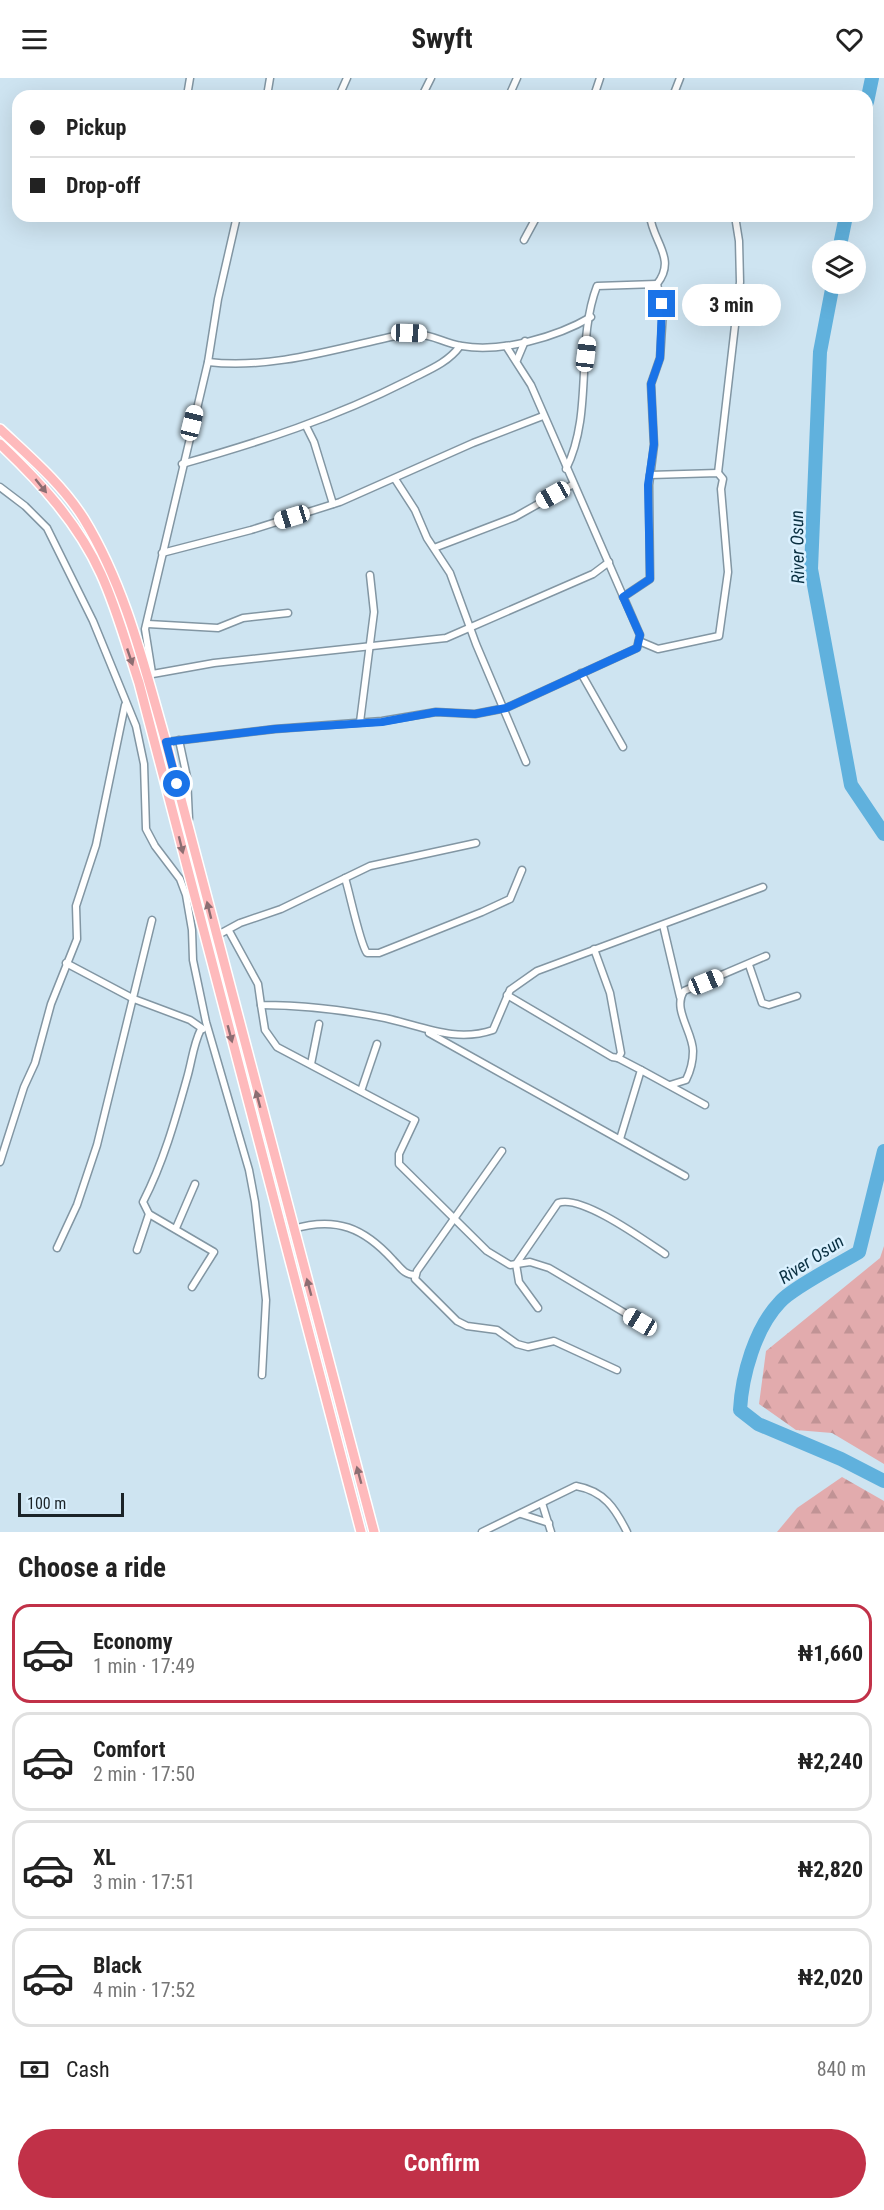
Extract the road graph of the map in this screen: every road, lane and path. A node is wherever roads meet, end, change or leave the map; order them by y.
1 (236, 222) edge
2 (534, 222) edge
3 (652, 222) edge
4 (736, 222) edge
5 (524, 240) dead end
6 (657, 284) junction
7 (591, 317) junction
8 (525, 341) junction
9 (460, 346) junction
10 (506, 346) junction
11 (517, 360) junction
12 (208, 362) junction
13 (543, 416) junction
14 (306, 426) junction
15 (0, 429) edge
16 (0, 444) edge
17 (182, 464) junction
18 (566, 468) junction
19 (718, 473) junction
20 (650, 475) junction
21 (395, 479) junction
22 (572, 485) junction
23 (0, 487) edge
24 (333, 504) junction
25 (434, 548) junction
26 (162, 553) junction
27 (609, 562) junction
28 (370, 575) dead end
29 (623, 597) junction
30 (288, 613) dead end
31 (148, 624) junction
32 (471, 627) junction
33 (639, 641) junction
34 (371, 646) junction
35 (581, 673) junction
36 (150, 674) junction
37 (125, 704) junction
38 (506, 708) junction
39 (360, 722) junction
40 (179, 740) junction
41 (166, 742) junction
42 (623, 747) dead end
43 (526, 762) dead end
44 (188, 827) junction
45 (476, 843) dead end
46 (522, 870) dead end
47 (345, 878) junction
48 (763, 887) dead end
49 (152, 920) dead end
50 (663, 925) junction
51 (229, 931) junction
52 (216, 936) junction
53 (205, 939) junction
54 (193, 945) junction
55 (594, 949) junction
56 (766, 956) dead end
57 (66, 963) junction
58 (749, 965) junction
59 (507, 995) junction
60 (797, 996) dead end
61 (680, 997) junction
62 (134, 999) junction
63 (261, 1005) junction
64 (319, 1024) dead end
65 (201, 1029) junction
66 (425, 1031) junction
67 (209, 1032) junction
68 (455, 1035) junction
69 (376, 1044) dead end
70 (451, 1045) junction
71 (618, 1058) junction
72 (311, 1064) junction
73 (640, 1070) junction
74 (670, 1085) junction
75 (361, 1091) junction
76 (705, 1105) dead end
77 (620, 1139) junction
78 (502, 1151) dead end
79 (0, 1162) edge
80 (685, 1176) dead end
81 (195, 1184) dead end
82 (149, 1214) junction
83 (453, 1220) junction
84 (176, 1228) junction
85 (293, 1229) junction
86 (57, 1248) dead end
87 (137, 1250) dead end
88 (665, 1254) dead end
89 (516, 1264) junction
90 (415, 1275) junction
91 (192, 1287) dead end
92 (538, 1308) dead end
93 (640, 1322) dead end
94 (617, 1370) dead end
95 (262, 1375) dead end
96 (542, 1503) junction
97 (520, 1514) junction
98 (549, 1523) junction
99 (361, 1532) edge
100 (374, 1532) edge
101 (482, 1532) edge
102 (551, 1532) edge
103 (627, 1532) edge

1 - 12 street
2 - 5 street
3 - 6 street
4 - 19 street
6 - 7 street
6 - 20 street
7 - 8 street
7 - 18 street
8 - 10 street
8 - 11 street
9 - 10 street
9 - 12 street
9 - 14 street
10 - 11 street
11 - 13 street
12 - 17 street
13 - 18 street
13 - 21 street
14 - 17 street
14 - 24 street
15 - 36 highway
16 -> 53 highway
17 - 26 street
18 - 22 street
19 - 20 street
19 - 33 street
20 - 29 street
21 - 24 street
21 - 25 street
22 - 25 street
22 - 27 street
23 - 37 street
24 - 26 street
25 - 32 street
26 - 31 street
27 - 29 street
27 - 32 street
28 - 34 street
29 - 33 street
30 - 31 street
31 - 36 street
32 - 34 street
32 - 38 street
33 - 35 street
34 - 36 street
34 - 39 street
35 - 38 street
35 - 42 street
36 - 41 highway
37 - 54 street
37 - 57 street
38 - 39 street
38 - 43 street
39 - 40 street
40 - 41 street
40 - 44 street
41 - 44 highway
52 -> 44 highway
45 - 47 street
46 - 47 street
47 - 51 street
48 - 50 street
49 - 62 street
50 - 55 street
50 - 61 street
51 - 52 street
51 - 63 street
85 -> 52 highway
53 - 54 street
53 -> 99 highway
54 - 67 street
55 - 59 street
55 - 71 street
56 - 58 street
57 - 62 street
57 - 79 street
58 - 60 street
58 - 61 street
59 - 68 street
59 - 71 street
61 - 74 street
62 - 65 street
62 - 86 street
63 - 66 street
63 - 72 street
64 - 72 street
65 - 67 street
65 - 82 street
66 - 68 street
66 - 70 street
67 - 95 street
68 - 70 street
69 - 75 street
70 - 77 street
71 - 73 street
72 - 75 street
73 - 74 street
73 - 77 street
74 - 76 street
75 - 83 street
77 - 80 street
78 - 83 street
81 - 84 street
82 - 84 street
82 - 87 street
83 - 89 street
83 - 90 street
84 - 91 street
85 - 90 street
100 -> 85 highway
88 - 89 street
89 - 92 street
89 - 93 street
90 - 94 street
96 - 97 street
96 - 98 street
96 - 103 street
97 - 98 street
97 - 101 street
98 - 102 street

